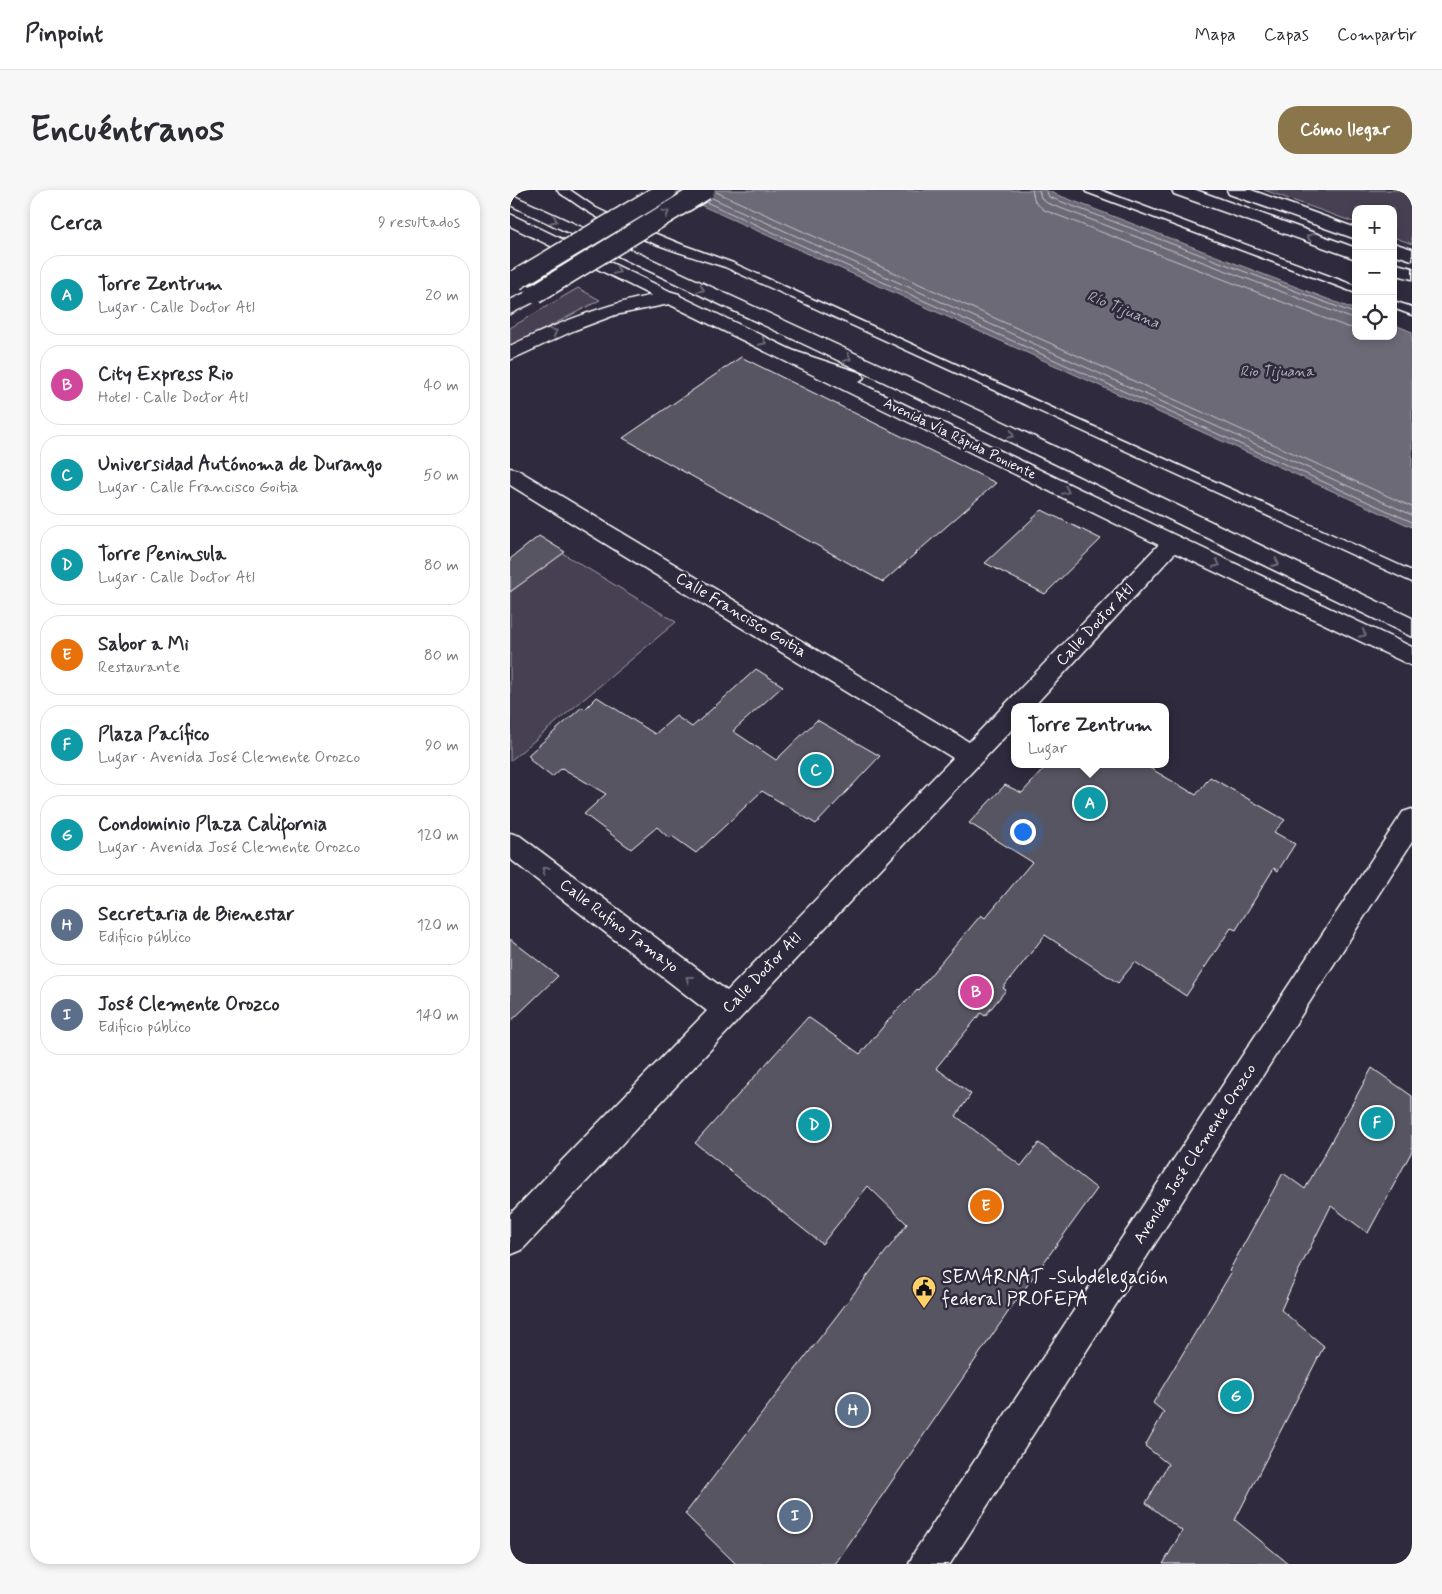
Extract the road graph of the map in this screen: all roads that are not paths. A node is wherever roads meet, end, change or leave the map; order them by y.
1 (562, 190) edge
2 (667, 190) edge
3 (705, 190) edge
4 (1090, 190) edge
5 (1180, 190) edge
6 (1207, 190) edge
7 (1235, 190) edge
8 (510, 199) edge
9 (510, 219) edge
10 (1269, 222) junction
11 (1352, 233) edge
12 (1397, 249) edge
13 (1352, 253) edge
14 (1412, 255) edge
15 (1397, 269) edge
16 (1412, 274) edge
17 (513, 282) edge
18 (1352, 288) edge
19 (672, 298) junction
20 (1397, 305) edge
21 (510, 308) edge
22 (1412, 311) edge
23 (510, 354) edge
24 (791, 356) junction
25 (986, 422) junction
26 (510, 475) edge
27 (1173, 543) junction
28 (1412, 577) edge
29 (1412, 628) edge
30 (1412, 657) edge
31 (1022, 703) edge
32 (1011, 714) edge
33 (971, 756) junction
34 (1412, 820) edge
35 (510, 844) edge
36 (727, 1009) junction
37 (510, 1238) edge
38 (928, 1564) edge

1 - 28 lane
2 - 17 main road, bridge
21 -> 3 main road, bridge
4 - 18 lane
5 - 10 main road
6 - 10 main road
7 - 11 main road
8 -> 25 main road, Avenida Vía Rápida Poniente
9 -> 19 main road, Avenida Vía Rápida Poniente
13 -> 10 main road
12 - 14 main road
15 - 16 main road
23 -> 19 main road
19 -> 24 main road, Avenida Vía Rápida Poniente
20 - 22 lane
24 - 25 main road
24 -> 27 main road, Avenida Vía Rápida Poniente
25 -> 29 main road, Avenida Vía Rápida Poniente
26 - 33 main road, Calle Francisco Goitia
27 -> 30 main road, Avenida Vía Rápida Poniente
27 - 31 main road, Calle Doctor Atl
32 - 33 main road, Calle Doctor Atl
33 - 36 main road, Calle Doctor Atl
34 - 38 main road, Avenida José Clemente Orozco
36 -> 35 main road, Calle Rufino Tamayo
36 - 37 main road, Calle Doctor Atl

